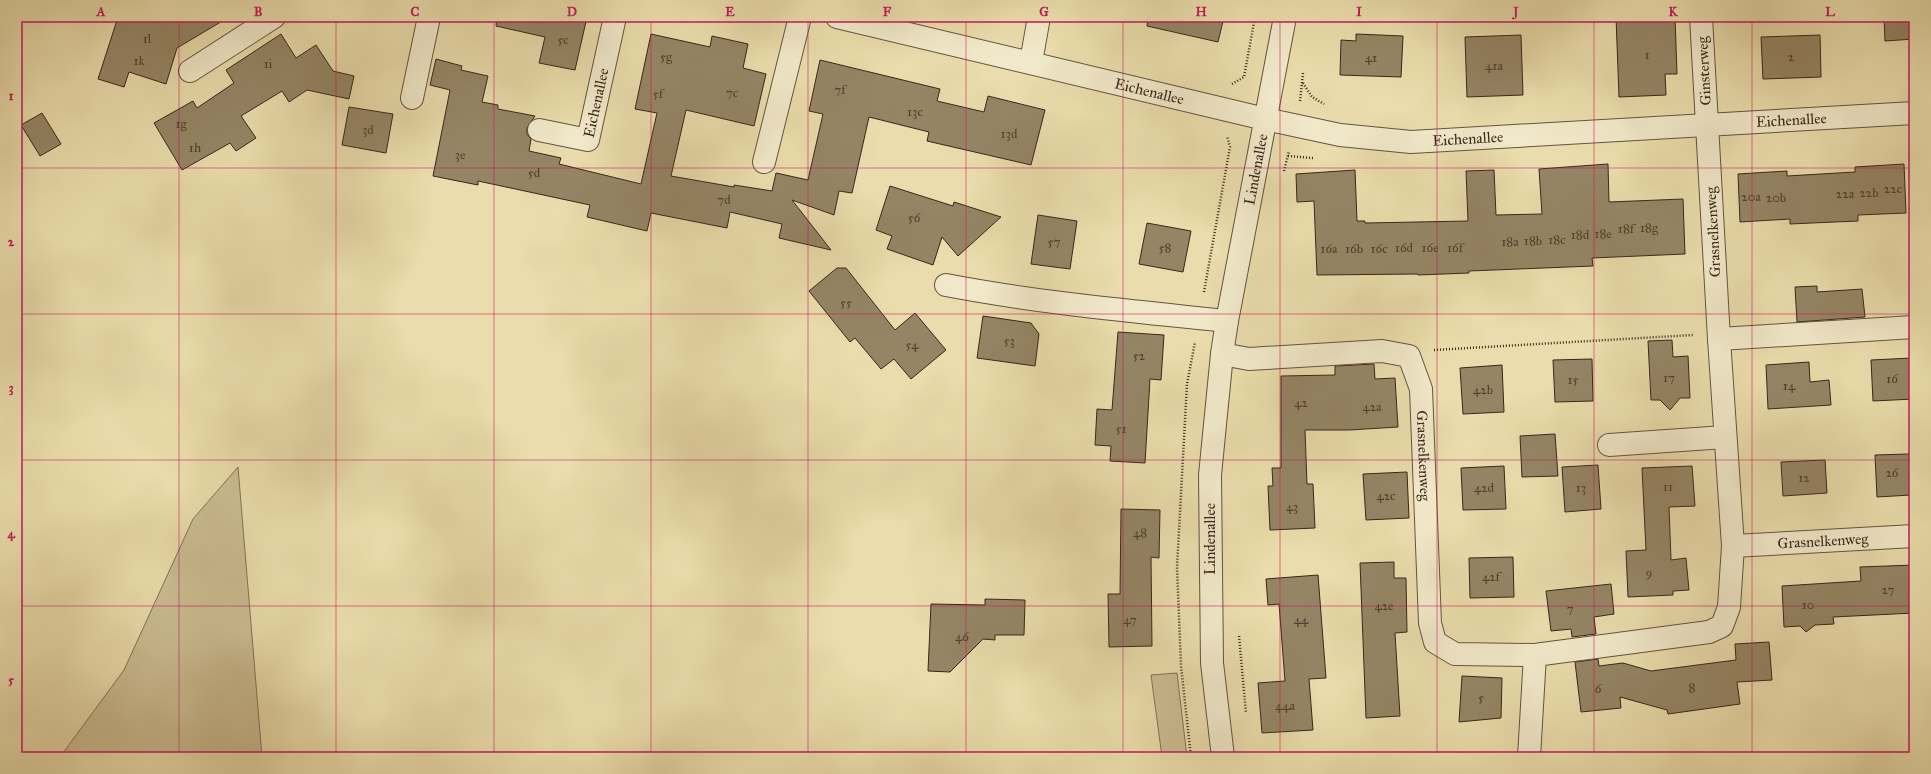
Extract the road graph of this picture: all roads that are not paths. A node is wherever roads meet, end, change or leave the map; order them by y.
1 (274, 17) edge
2 (429, 17) edge
3 (616, 17) edge
4 (800, 17) edge
5 (1039, 17) edge
6 (1285, 17) edge
7 (1701, 17) edge
8 (847, 18) edge
9 (1031, 62) junction
10 (190, 71) dead end
11 (412, 98) dead end
12 (1914, 113) edge
13 (1265, 118) junction
14 (1707, 126) junction
15 (538, 130) dead end
16 (764, 162) dead end
17 (946, 285) dead end
18 (1227, 321) junction
19 (1914, 328) edge
20 (1719, 339) junction
21 (1222, 354) junction
22 (1725, 437) junction
23 (1609, 445) dead end
24 (1914, 536) edge
25 (1733, 546) junction
26 (1535, 655) junction
27 (1222, 757) edge
28 (1529, 757) edge

1 - 10 street
2 - 11 street
3 - 15 street, Eichenallee
4 - 16 street
5 - 9 street
6 - 13 street, Lindenallee
7 - 14 street, Ginsterweg
8 - 9 street, Eichenallee
9 - 13 street, Eichenallee
12 - 14 street, Eichenallee
13 - 14 street, Eichenallee
13 - 18 street, Lindenallee
14 - 20 street, Grasnelkenweg
17 - 18 street
18 - 21 street, Lindenallee
19 - 20 street
20 - 22 street, Grasnelkenweg
21 - 26 street, Grasnelkenweg
21 - 27 street, Lindenallee
22 - 23 street
22 - 25 street, Grasnelkenweg
24 - 25 street, Grasnelkenweg
25 - 26 street, Grasnelkenweg
26 - 28 street

